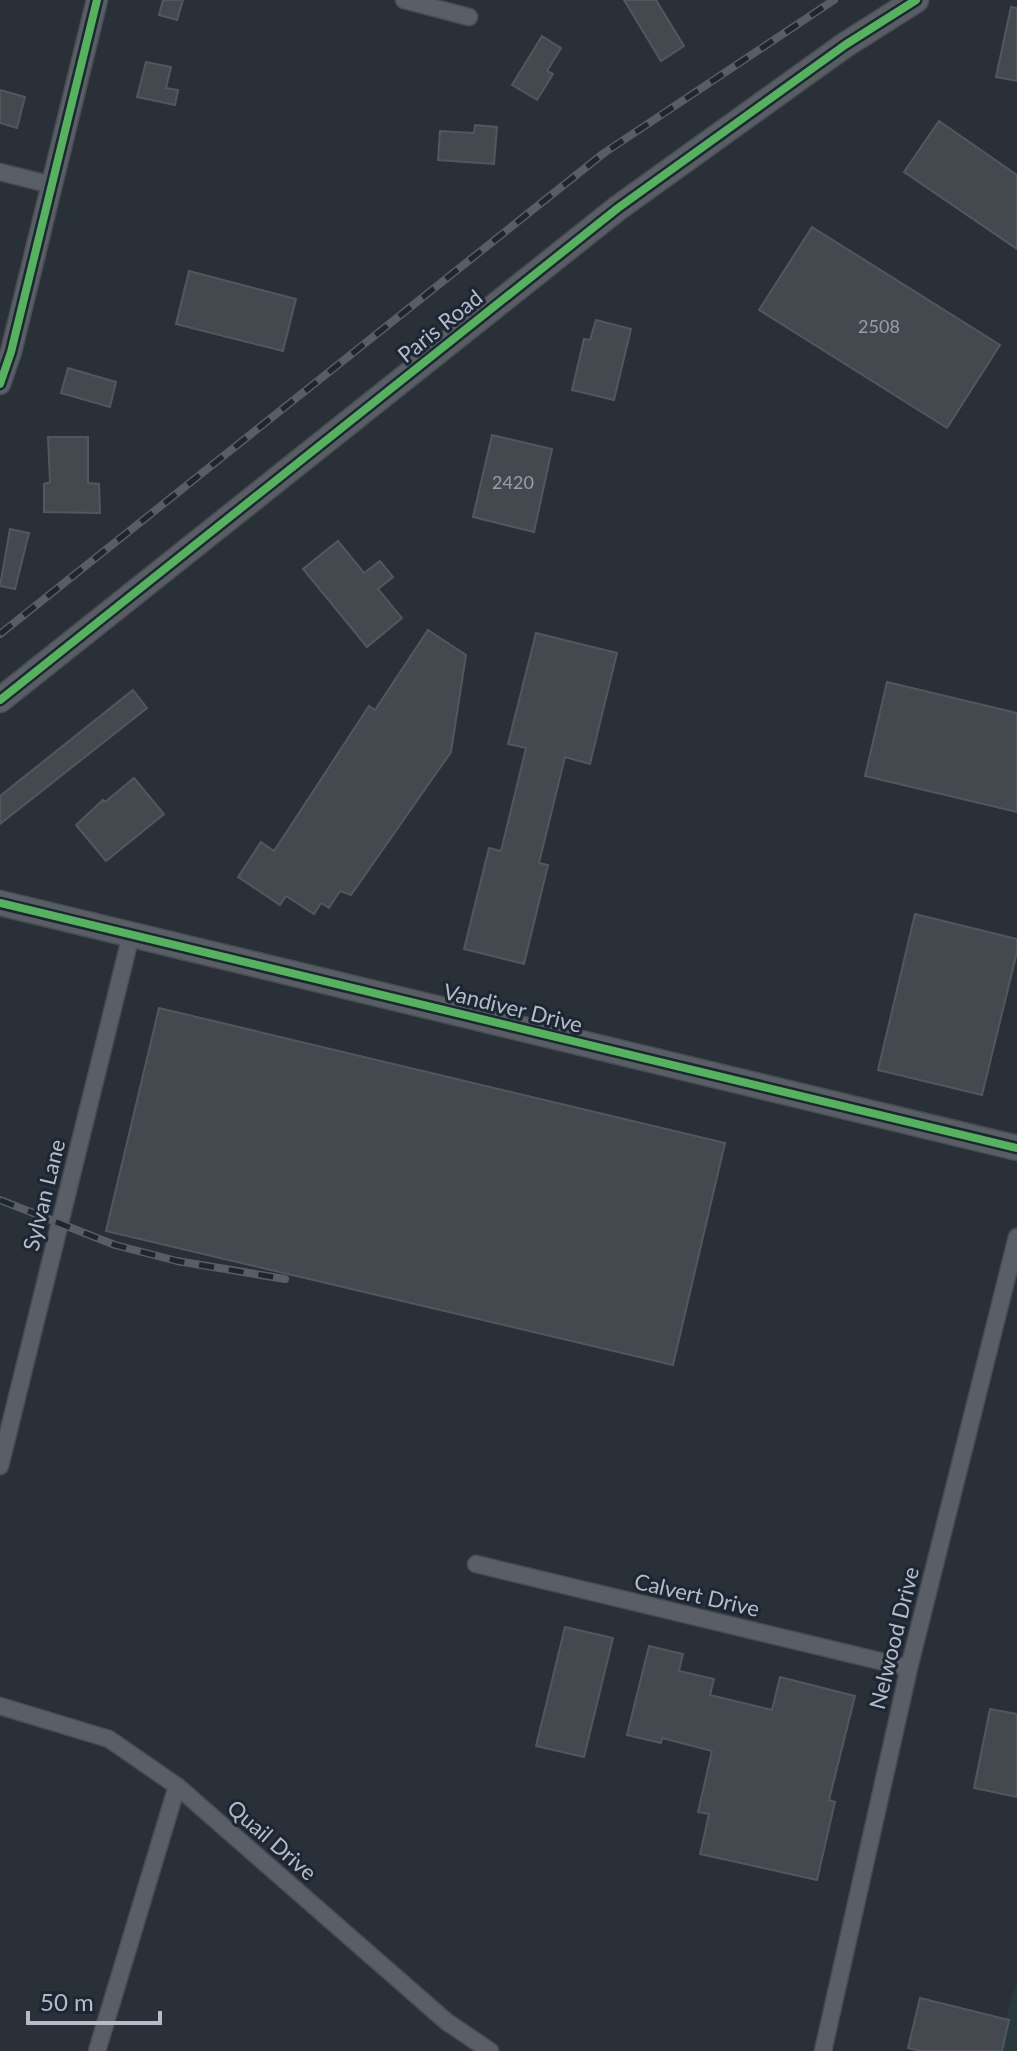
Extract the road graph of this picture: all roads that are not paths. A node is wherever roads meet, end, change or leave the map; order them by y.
1 (97, 0) edge
2 (404, 0) edge
3 (916, 0) edge
4 (469, 17) dead end
5 (0, 172) edge
6 (52, 185) junction
7 (0, 384) edge
8 (0, 700) edge
9 (0, 903) edge
10 (131, 935) junction
11 (1017, 1148) edge
12 (1017, 1237) edge
13 (0, 1466) edge
14 (476, 1564) dead end
15 (909, 1668) junction
16 (0, 1706) edge
17 (177, 1786) junction
18 (97, 2051) edge
19 (490, 2051) edge
20 (823, 2051) edge

1 - 6 street
2 - 4 street
3 - 8 main road, Paris Road
5 - 6 street
6 - 7 street
9 - 10 main road, Vandiver Drive
10 - 11 main road, Vandiver Drive
10 - 13 street, Sylvan Lane
12 - 15 street, Nelwood Drive
14 - 15 street, Calvert Drive
15 - 20 street, Nelwood Drive
16 - 17 street, Quail Drive
17 - 18 street
17 - 19 street, Quail Drive

